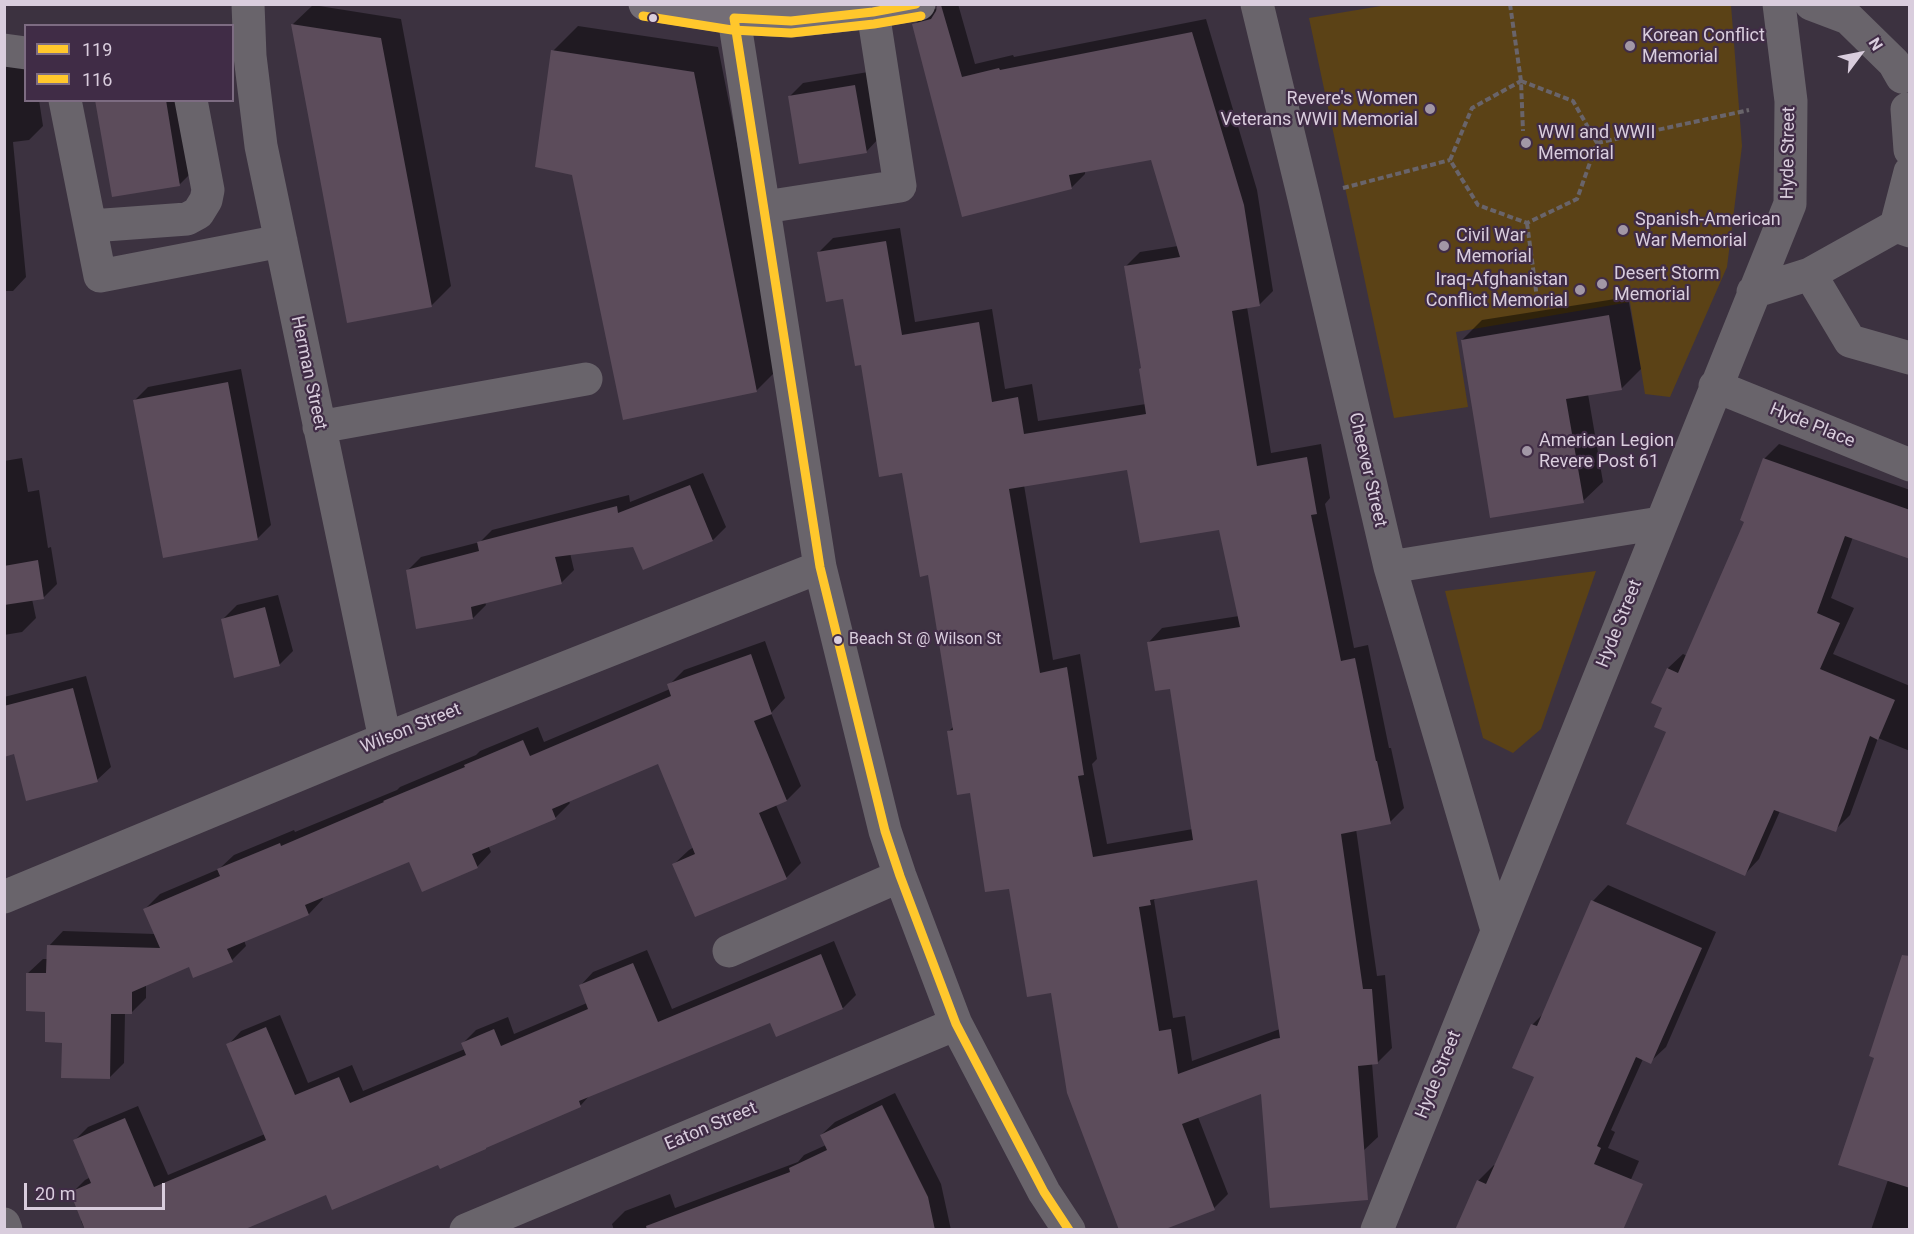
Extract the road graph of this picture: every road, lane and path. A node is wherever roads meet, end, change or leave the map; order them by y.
1 (248, 4) edge
2 (645, 4) edge
3 (919, 4) edge
4 (1257, 4) edge
5 (1510, 4) edge
6 (1779, 4) edge
7 (1811, 4) edge
8 (735, 11) edge
9 (873, 12) junction
10 (4, 50) edge
11 (24, 53) edge
12 (241, 56) edge
13 (1902, 77) dead end
14 (1521, 81) junction
15 (1791, 101) junction
16 (65, 102) edge
17 (191, 102) edge
18 (1907, 109) dead end
19 (1523, 131) dead end
20 (1597, 143) junction
21 (1910, 150) edge
22 (1450, 160) junction
23 (1910, 172) edge
24 (1304, 198) junction
25 (765, 207) junction
26 (1527, 222) junction
27 (91, 226) junction
28 (1903, 228) edge
29 (280, 241) junction
30 (1810, 274) junction
31 (1753, 292) junction
32 (1537, 298) dead end
33 (1910, 358) edge
34 (586, 379) dead end
35 (1716, 386) junction
36 (319, 428) junction
37 (1910, 465) edge
38 (1660, 523) junction
39 (820, 567) junction
40 (1390, 567) junction
41 (385, 739) junction
42 (900, 876) junction
43 (4, 897) edge
44 (1497, 930) junction
45 (729, 951) dead end
46 (956, 1024) junction
47 (519, 1219) edge
48 (4, 1224) edge
49 (6, 1230) edge
50 (466, 1230) edge
51 (1069, 1230) edge
52 (1377, 1230) edge

1 - 12 street, Herman Street
2 - 8 main road
3 - 9 main road
4 - 24 street, Cheever Street
5 - 14 path
6 - 15 street, Hyde Street
7 - 13 street
8 - 9 main road
8 - 25 street
9 - 25 street
10 - 11 street
12 - 29 street, Herman Street
14 - 19 path
14 - 20 path
14 - 22 path
15 - 20 path
15 - 31 street, Hyde Street
16 - 27 street
17 - 27 street
18 - 21 street
20 - 26 path
22 - 24 path
22 - 26 path
23 - 28 street
24 - 40 street, Cheever Street
25 - 39 street
26 - 32 path
27 - 29 street
28 - 30 street
29 - 36 street, Herman Street
30 - 31 street
30 - 33 street
31 - 35 street, Hyde Street
34 - 36 street
35 - 37 street, Hyde Place
35 - 38 street, Hyde Street
36 - 41 street, Herman Street
38 - 40 street
38 - 44 street, Hyde Street
39 - 41 street, Wilson Street
39 - 42 street
40 - 44 street, Cheever Street
41 - 43 street, Wilson Street
42 - 45 street
42 - 46 street
44 - 52 street, Hyde Street
46 - 47 street, Eaton Street
46 - 51 street
47 - 50 street, Eaton Street
48 - 49 street

